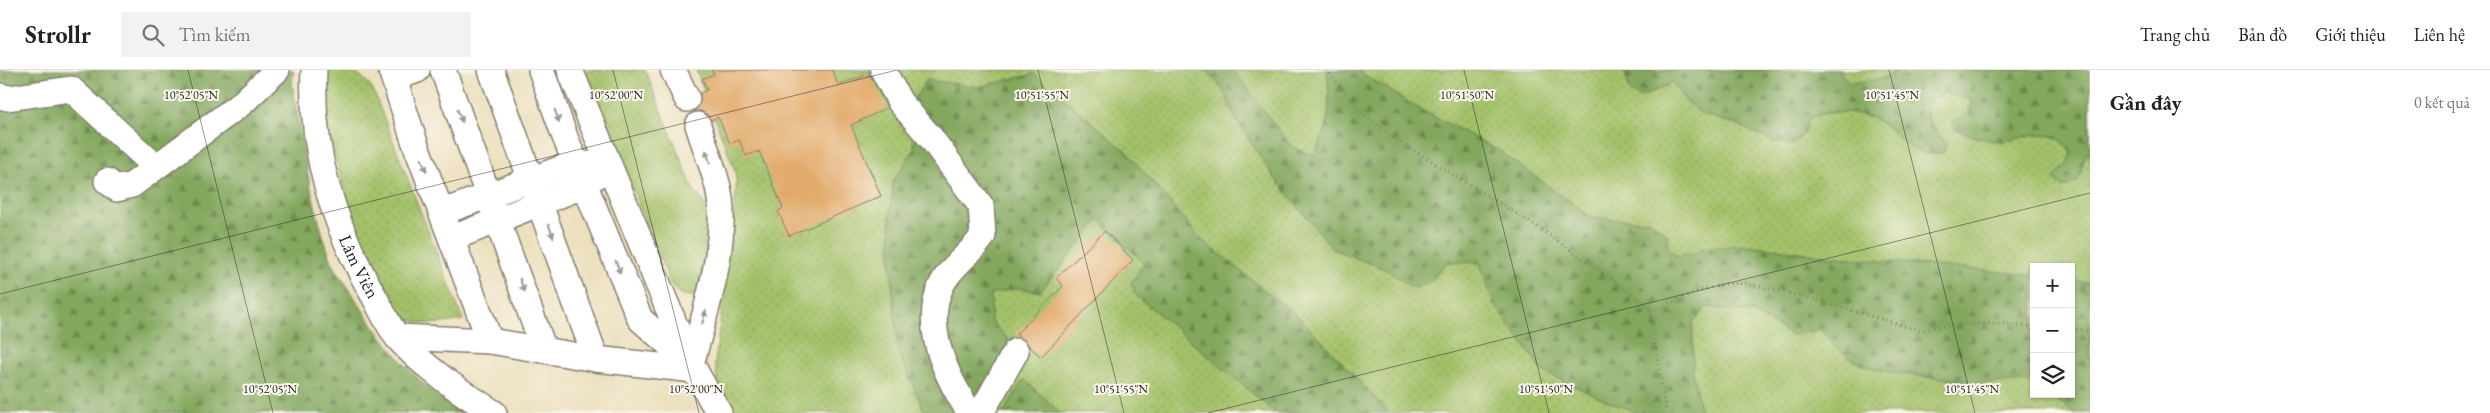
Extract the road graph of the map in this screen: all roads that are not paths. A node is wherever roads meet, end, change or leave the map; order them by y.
1 (277, 70) edge
2 (314, 70) edge
3 (443, 70) edge
4 (491, 70) edge
5 (541, 70) edge
6 (570, 70) edge
7 (673, 70) edge
8 (883, 70) edge
9 (401, 73) edge
10 (0, 96) edge
11 (686, 98) dead end
12 (698, 125) dead end
13 (155, 166) junction
14 (609, 166) junction
15 (580, 174) junction
16 (532, 178) junction
17 (107, 181) dead end
18 (489, 194) junction
19 (541, 203) junction
20 (443, 212) junction
21 (499, 219) junction
22 (453, 238) junction
23 (397, 337) junction
24 (490, 342) junction
25 (544, 350) junction
26 (1016, 351) dead end
27 (596, 359) junction
28 (693, 367) junction
29 (494, 413) edge
30 (719, 413) edge
31 (970, 413) edge
32 (981, 413) edge

1 - 13 street
2 - 23 street, Lâm Viên
3 -> 18 street
4 - 16 street
5 -> 15 street
6 - 14 street
7 - 11 street
8 - 31 street
9 -> 20 street
10 - 13 street
28 -> 12 street
13 - 17 street
14 - 15 street
14 - 28 street
15 - 16 street
15 - 19 street
15 -> 28 street
16 - 18 street
16 - 19 street
18 - 20 street
18 - 21 street
19 - 21 street
19 -> 27 street
20 - 22 street
21 - 22 street
21 -> 25 street
22 - 24 street
23 - 24 street
23 - 29 street, Lâm Viên
24 - 25 street
25 - 27 street
26 - 32 street
27 - 28 street
28 - 30 street

